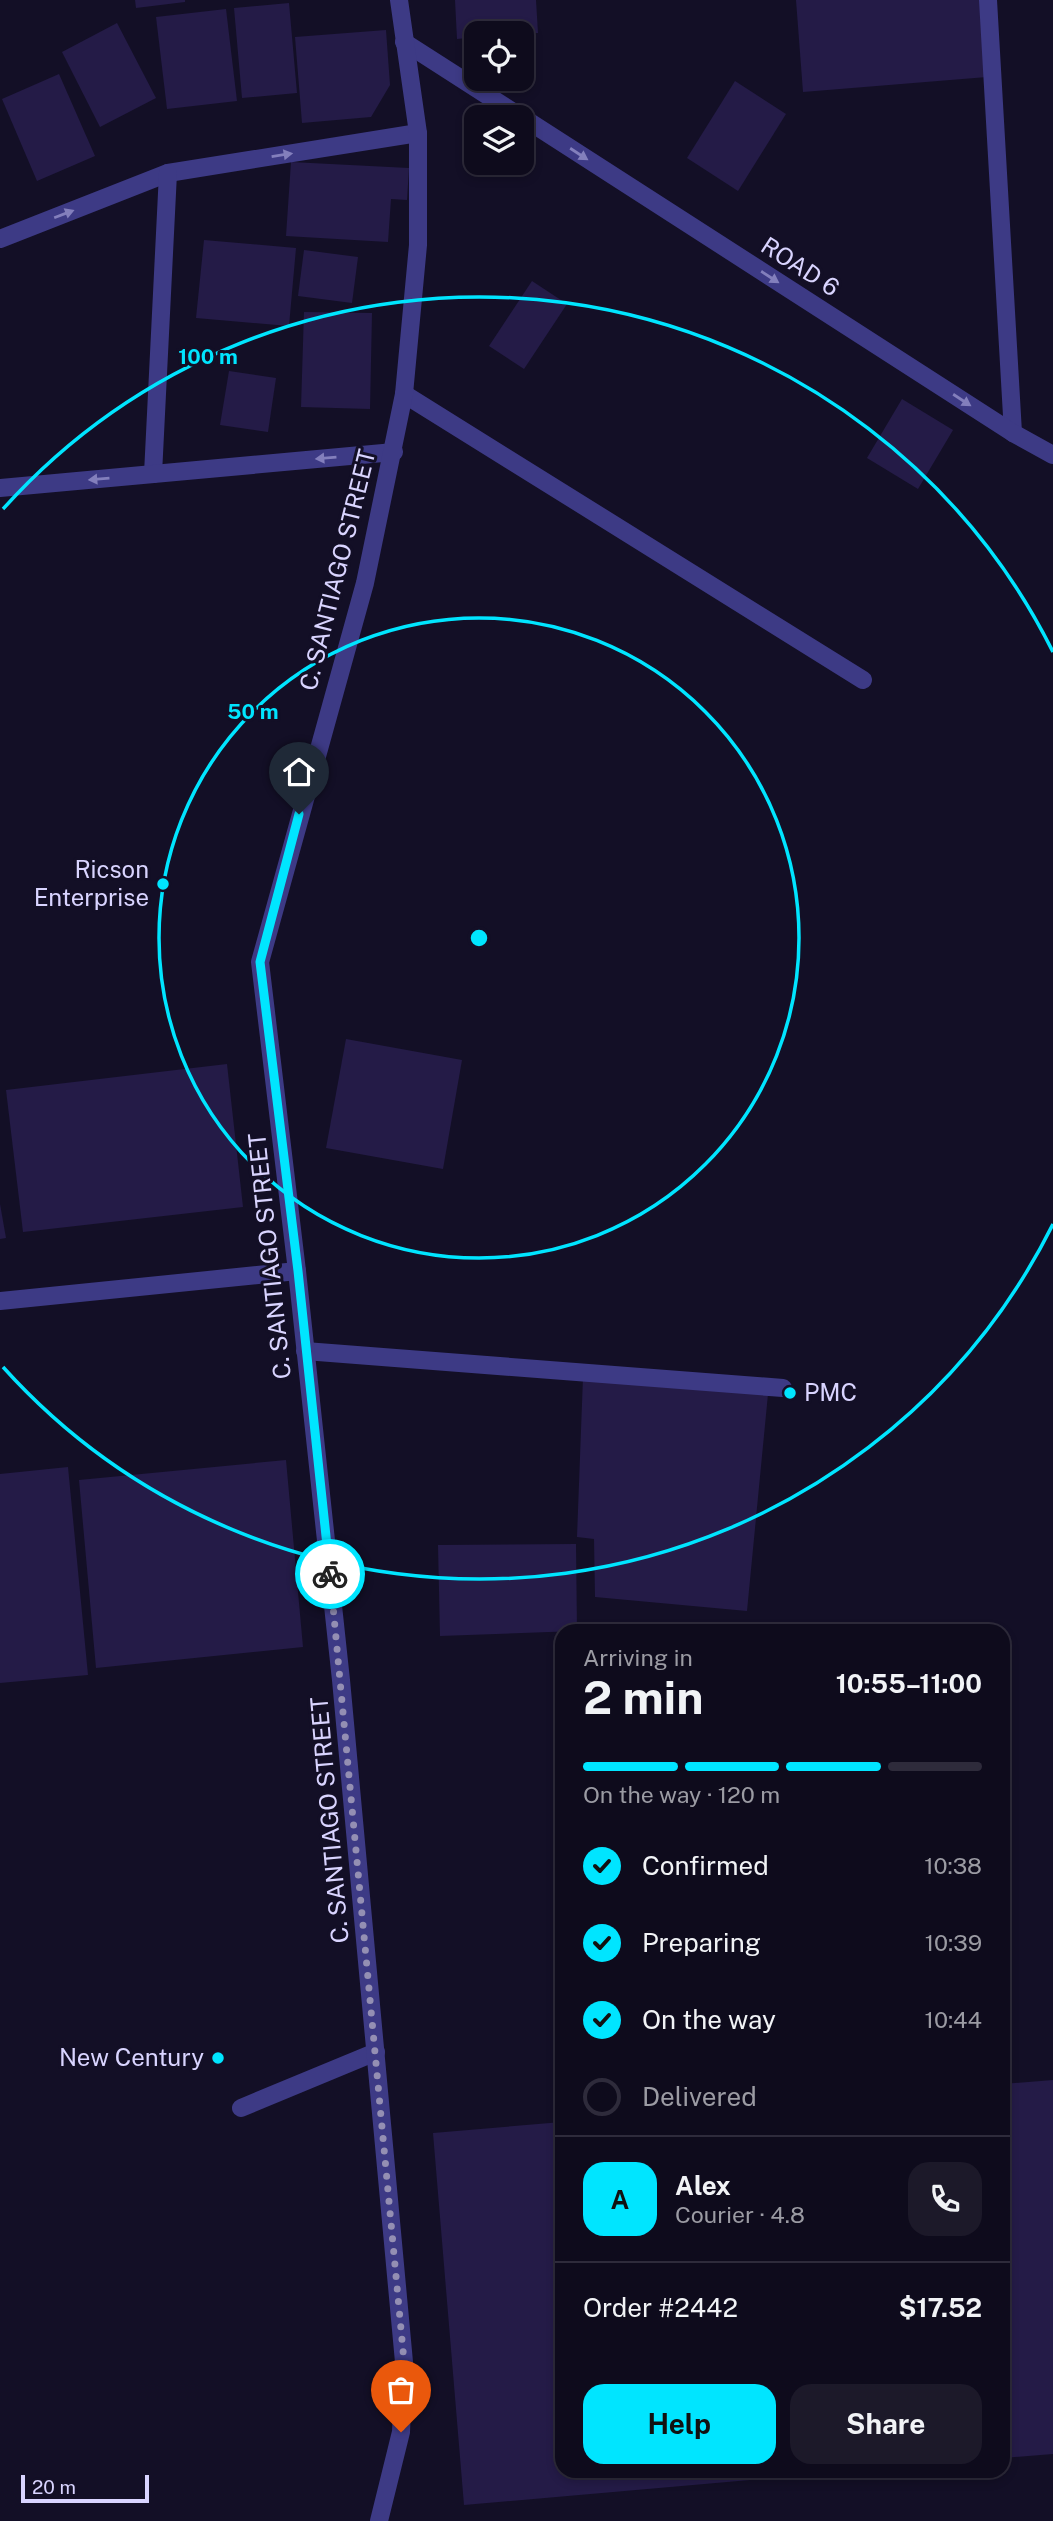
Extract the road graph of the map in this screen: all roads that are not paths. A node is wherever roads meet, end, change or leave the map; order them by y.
1 (399, 0) edge
2 (988, 0) edge
3 (404, 42) junction
4 (502, 105) edge
5 (534, 125) edge
6 (418, 133) junction
7 (168, 173) junction
8 (0, 239) edge
9 (404, 394) junction
10 (1013, 433) junction
11 (394, 452) junction
12 (1053, 456) edge
13 (153, 474) junction
14 (0, 488) edge
15 (863, 680) dead end
16 (298, 1271) junction
17 (0, 1301) edge
18 (305, 1351) junction
19 (783, 1388) dead end
20 (376, 2052) junction
21 (241, 2108) dead end
22 (379, 2521) edge

1 - 3 street, C. SANTIAGO STREET
2 - 10 street
3 - 4 street, ROAD 6
3 - 6 street, C. SANTIAGO STREET
5 -> 10 street, ROAD 6
7 -> 6 street
6 - 9 street, C. SANTIAGO STREET
8 -> 7 street
7 - 13 street
9 - 11 street, C. SANTIAGO STREET
9 - 15 street
10 - 12 street, ROAD 6
11 -> 13 street
11 - 16 street, C. SANTIAGO STREET
13 -> 14 street
16 - 17 street
16 - 18 street, C. SANTIAGO STREET
18 - 19 street
18 - 20 street, C. SANTIAGO STREET
20 - 21 street
20 - 22 street, C. SANTIAGO STREET

